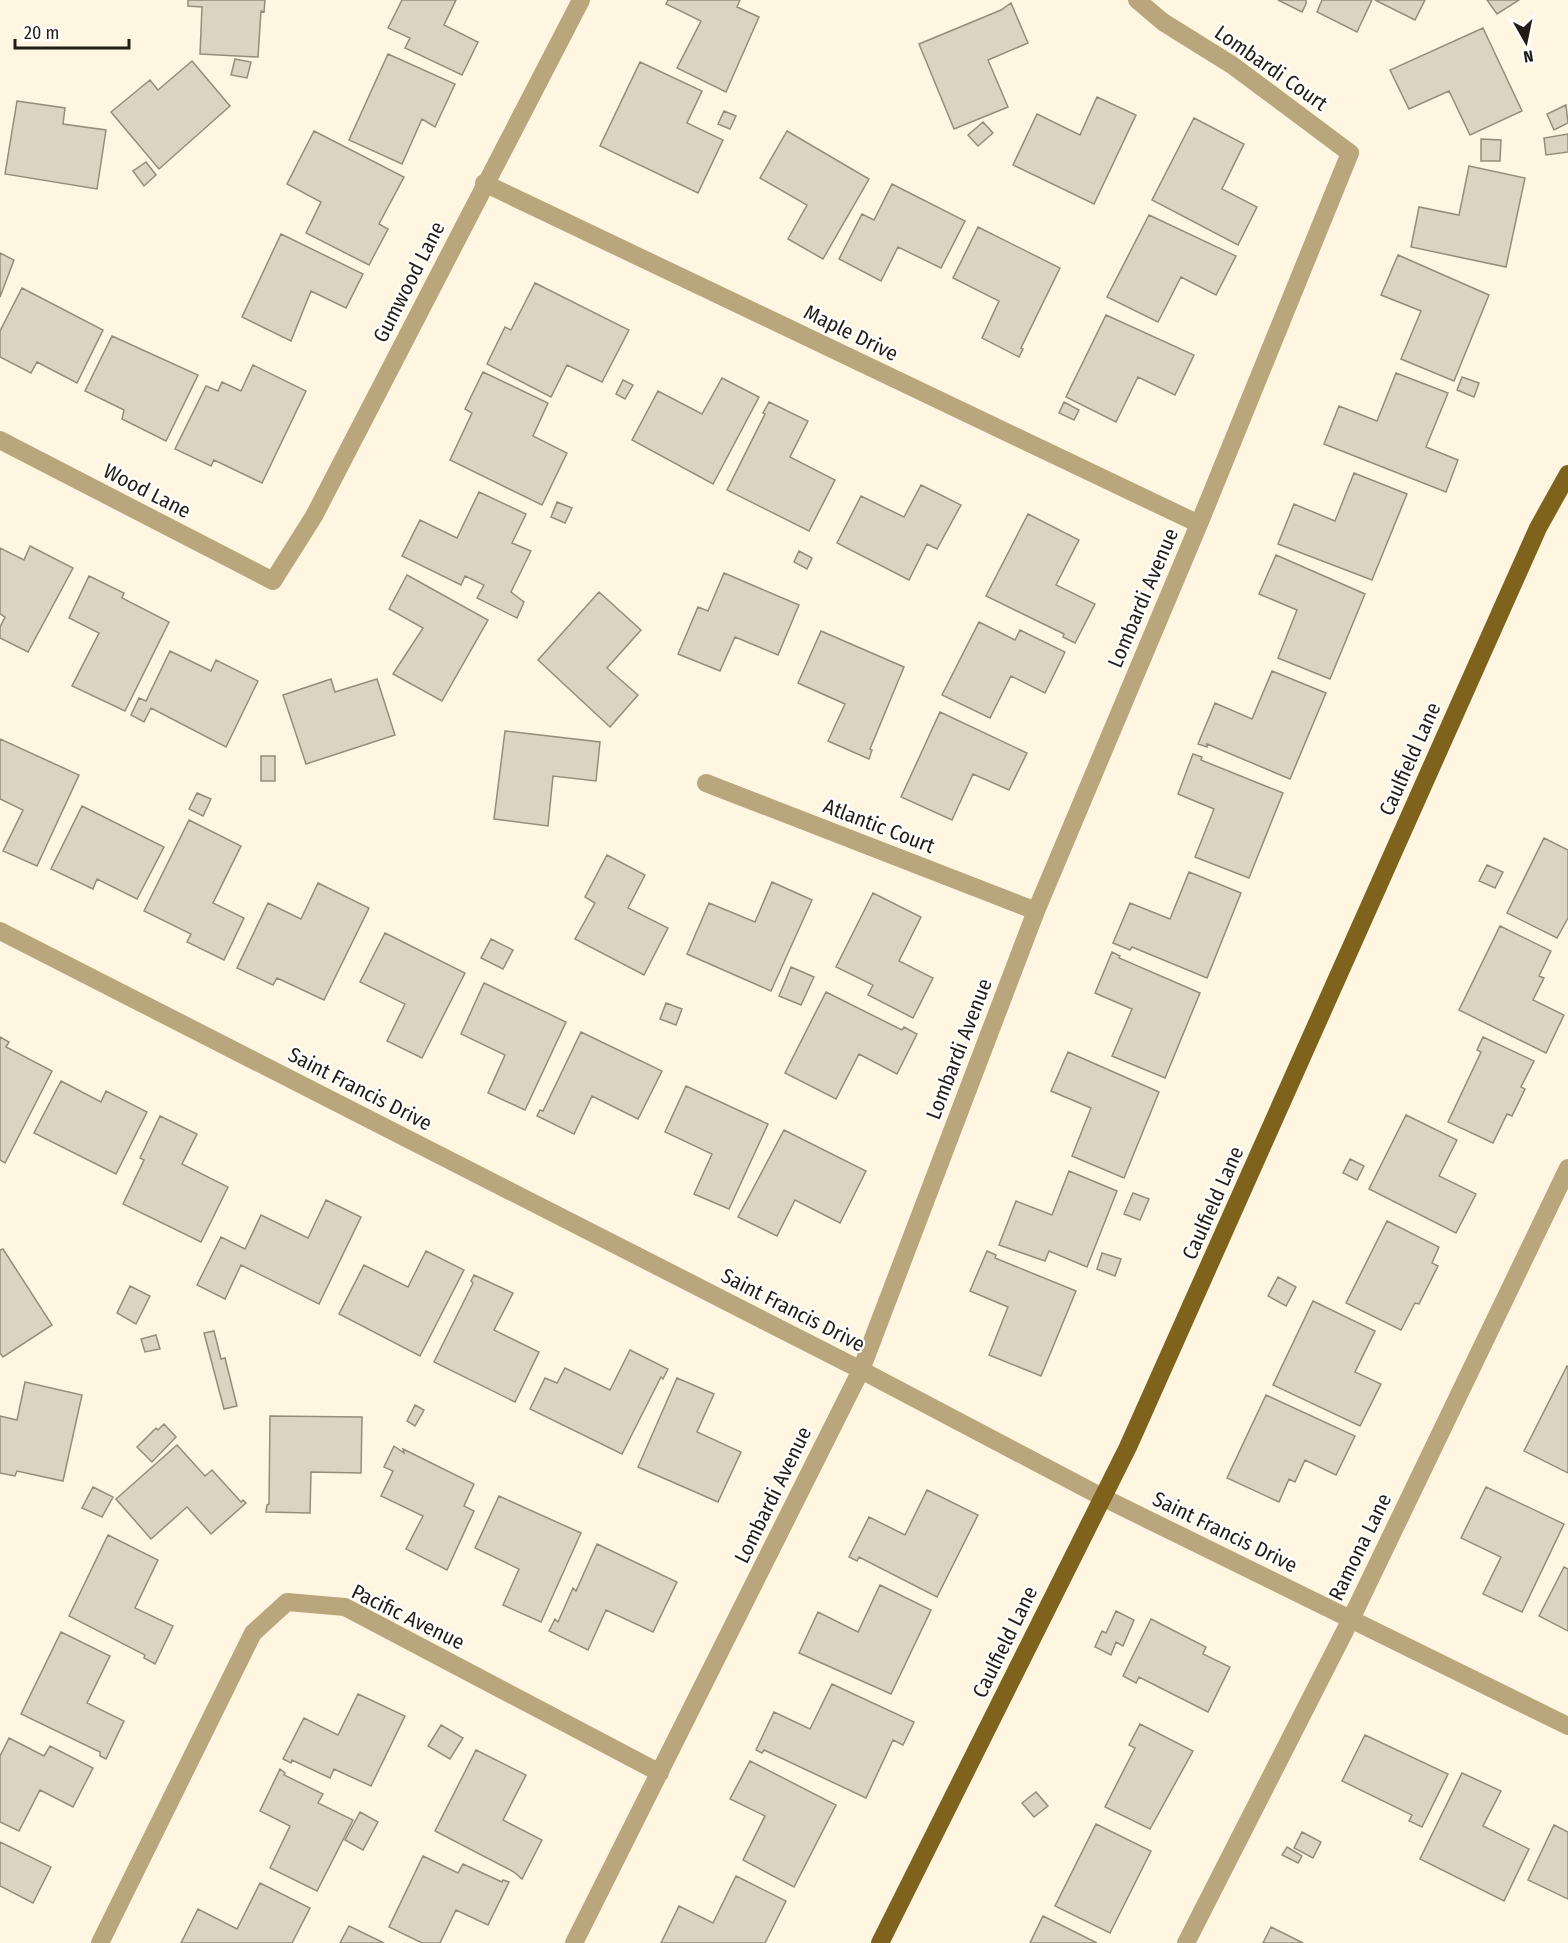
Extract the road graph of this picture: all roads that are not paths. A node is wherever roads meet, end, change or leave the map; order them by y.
1 (581, 0) edge
2 (1137, 0) edge
3 (1350, 153) joint
4 (484, 183) junction
5 (0, 440) edge
6 (1568, 474) edge
7 (1199, 524) junction
8 (273, 581) joint
9 (706, 783) dead end
10 (1036, 911) junction
11 (0, 931) edge
12 (1568, 1168) edge
13 (861, 1370) junction
14 (1102, 1497) junction
15 (1351, 1619) junction
16 (1568, 1726) edge
17 (660, 1773) junction
18 (100, 1943) edge
19 (574, 1943) edge
20 (880, 1943) edge
21 (1186, 1943) edge

1 - 4 street, Gumwood Lane
2 - 3 street, Lombardi Court
3 - 7 street, Lombardi Avenue
4 - 7 street, Maple Drive
4 - 8 street, Gumwood Lane
5 - 8 street, Wood Lane
6 - 14 main road, Caulfield Lane
7 - 10 street, Lombardi Avenue
9 - 10 street, Atlantic Court
10 - 13 street, Lombardi Avenue
11 - 13 street, Saint Francis Drive
12 - 15 street, Ramona Lane
13 - 14 street, Saint Francis Drive
13 - 17 street, Lombardi Avenue
14 - 15 street, Saint Francis Drive
14 - 20 main road, Caulfield Lane
15 - 16 street, Saint Francis Drive
15 - 21 street, Ramona Lane
17 - 18 street, Pacific Avenue
17 - 19 street, Lombardi Avenue

